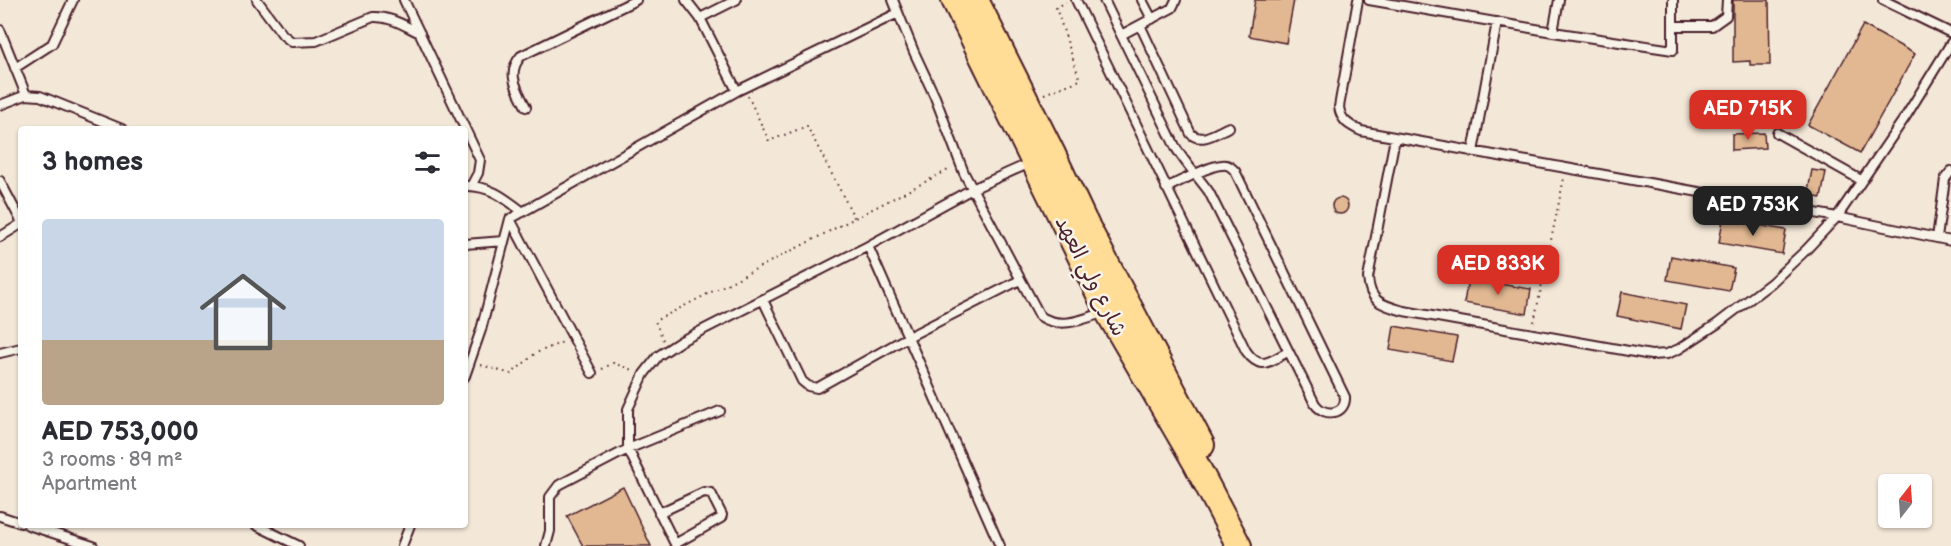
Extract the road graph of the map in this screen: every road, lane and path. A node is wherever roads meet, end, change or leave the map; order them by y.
1 (73, 0) edge
2 (257, 0) edge
3 (404, 0) edge
4 (636, 0) edge
5 (686, 0) edge
6 (735, 0) edge
7 (893, 0) edge
8 (954, 0) edge
9 (1069, 0) edge
10 (1076, 0) edge
11 (1104, 0) edge
12 (1142, 0) edge
13 (1176, 0) edge
14 (1358, 0) edge
15 (1369, 0) edge
16 (1558, 0) edge
17 (1673, 0) edge
18 (1727, 0) edge
19 (1883, 0) edge
20 (982, 7) edge
21 (898, 13) junction
22 (700, 18) junction
23 (1152, 19) junction
24 (1497, 22) junction
25 (1140, 25) junction
26 (1674, 26) junction
27 (0, 30) edge
28 (1553, 32) junction
29 (420, 33) junction
30 (1951, 33) edge
31 (1121, 35) junction
32 (1951, 43) edge
33 (15, 68) junction
34 (741, 90) junction
35 (26, 95) junction
36 (1027, 101) junction
37 (0, 105) edge
38 (526, 107) dead end
39 (115, 126) edge
40 (464, 126) edge
41 (1229, 127) dead end
42 (1777, 134) dead end
43 (468, 135) edge
44 (1395, 138) junction
45 (1473, 152) junction
46 (1043, 157) junction
47 (960, 164) junction
48 (1566, 169) junction
49 (1951, 171) edge
50 (1196, 175) junction
51 (1861, 180) junction
52 (0, 181) edge
53 (468, 186) edge
54 (1166, 188) junction
55 (972, 189) junction
56 (523, 212) junction
57 (18, 216) edge
58 (1837, 217) junction
59 (510, 219) junction
60 (855, 219) junction
61 (18, 224) edge
62 (0, 237) edge
63 (1937, 238) junction
64 (504, 241) junction
65 (1951, 241) edge
66 (468, 244) edge
67 (868, 246) junction
68 (1020, 280) junction
69 (763, 300) junction
70 (1107, 311) junction
71 (1531, 334) junction
72 (908, 337) junction
73 (573, 338) junction
74 (18, 349) edge
75 (667, 351) junction
76 (1288, 352) junction
77 (0, 353) edge
78 (470, 362) junction
79 (468, 368) edge
80 (592, 373) joint
81 (644, 374) junction
82 (720, 411) dead end
83 (628, 449) junction
84 (659, 513) junction
85 (0, 516) edge
86 (18, 522) edge
87 (37, 528) edge
88 (262, 528) edge
89 (409, 528) edge
90 (675, 545) edge
91 (93, 546) edge
92 (299, 546) edge
93 (402, 546) edge
94 (546, 546) edge
95 (1000, 546) edge
96 (1239, 546) edge
97 (1253, 546) edge

1 - 33 lane
2 - 29 lane
3 - 29 lane
4 - 38 lane
5 - 22 lane
6 - 22 lane
7 - 21 lane
8 - 46 main road, شارع ولي العهد
9 - 36 path
10 - 54 lane
11 - 31 lane
12 - 23 lane
13 - 23 lane
14 - 44 lane
15 - 24 lane
16 - 28 lane
17 - 26 lane
18 - 26 lane
19 - 30 lane
20 - 36 main road, شارع ولي العهد
21 - 34 lane
21 - 47 lane
22 - 34 lane
23 - 25 lane
24 - 28 lane
24 - 45 lane
25 - 31 lane
25 - 41 lane
26 - 28 lane
27 - 33 lane
29 - 40 lane
31 - 50 lane
32 - 51 lane
33 - 35 lane
34 - 56 lane
34 - 60 path
35 - 37 lane
35 - 39 lane
36 - 46 main road, شارع ولي العهد
42 - 51 lane
43 - 53 lane
44 - 45 lane
44 - 71 lane
45 - 48 lane
46 - 55 lane
46 - 70 main road, شارع ولي العهد
46 - 97 main road, شارع ولي العهد
47 - 55 lane
47 - 60 path
48 - 58 lane
48 - 71 path
49 - 63 lane
50 - 54 lane
50 - 76 lane
50 - 76 lane
51 - 58 lane
52 - 57 lane
53 - 56 lane
54 - 76 lane
55 - 67 lane
55 - 68 lane
56 - 59 lane
58 - 63 lane
58 - 71 lane
59 - 64 lane
59 - 73 lane
60 - 75 path
61 - 62 lane
63 - 65 lane
64 - 66 lane
64 - 78 lane
67 - 69 lane
67 - 72 lane
68 - 70 lane
68 - 72 lane
69 - 72 lane
69 - 75 lane
70 - 96 main road, شارع ولي العهد
72 - 95 lane
73 - 78 path
73 - 80 lane
74 - 77 lane
75 - 81 lane
78 - 79 lane
80 - 81 path
81 - 83 lane
82 - 83 lane
83 - 84 lane
83 - 94 lane
84 - 90 lane
84 - 90 lane
85 - 86 lane
87 - 91 lane
88 - 92 lane
89 - 93 lane

